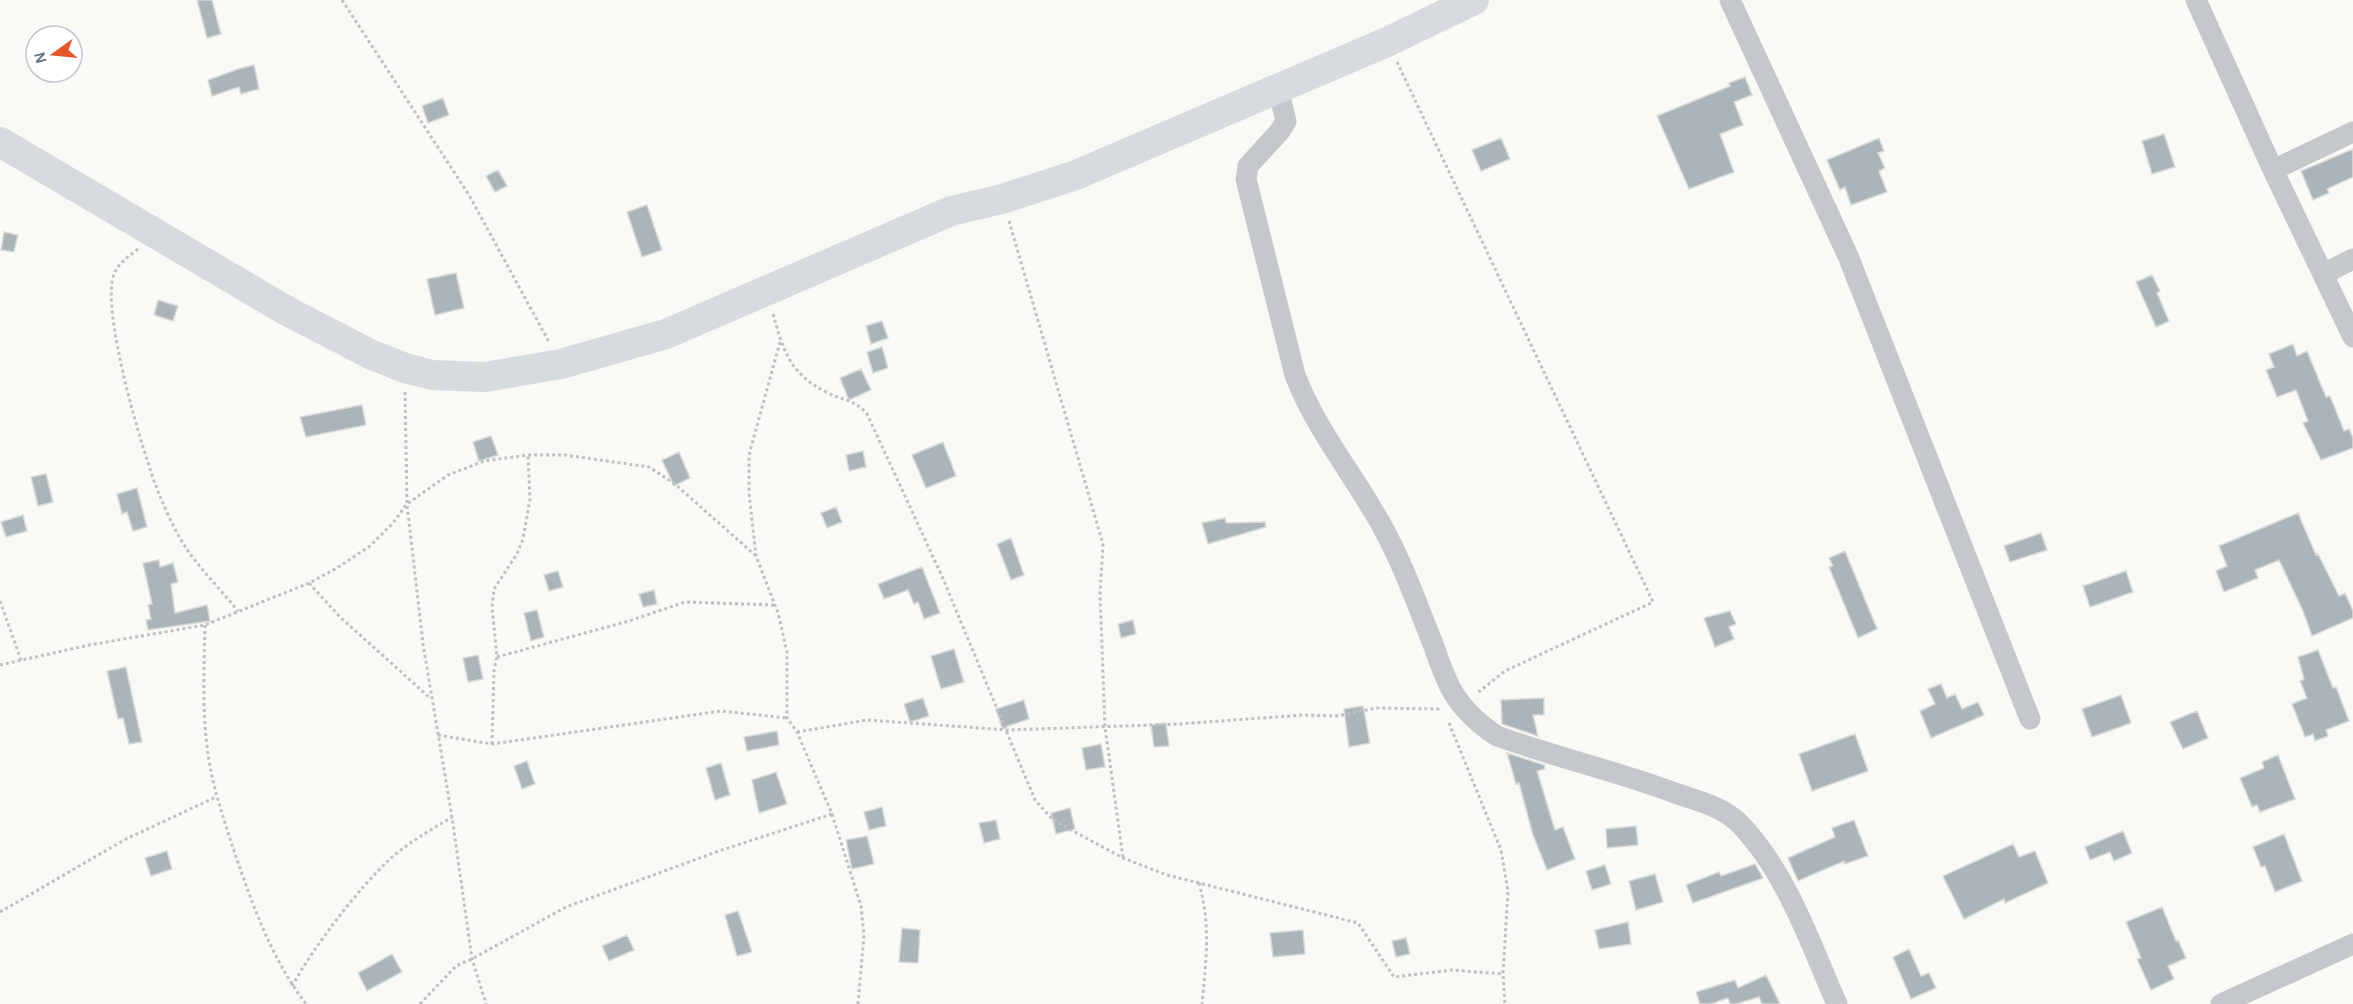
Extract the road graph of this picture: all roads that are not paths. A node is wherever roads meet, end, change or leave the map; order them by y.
1 (1474, 0) edge
2 (1730, 0) edge
3 (2196, 0) edge
4 (1278, 89) junction
5 (2353, 132) edge
6 (0, 142) edge
7 (2273, 170) junction
8 (2353, 259) edge
9 (2323, 274) junction
10 (2353, 337) edge
11 (2030, 719) dead end
12 (2353, 944) edge
13 (1837, 1004) edge
14 (2221, 1004) edge

1 - 4 main road
2 - 11 street
3 - 7 street
4 - 6 main road
4 - 13 street
5 - 7 street
7 - 9 street
8 - 9 street
9 - 10 street
12 - 14 street

